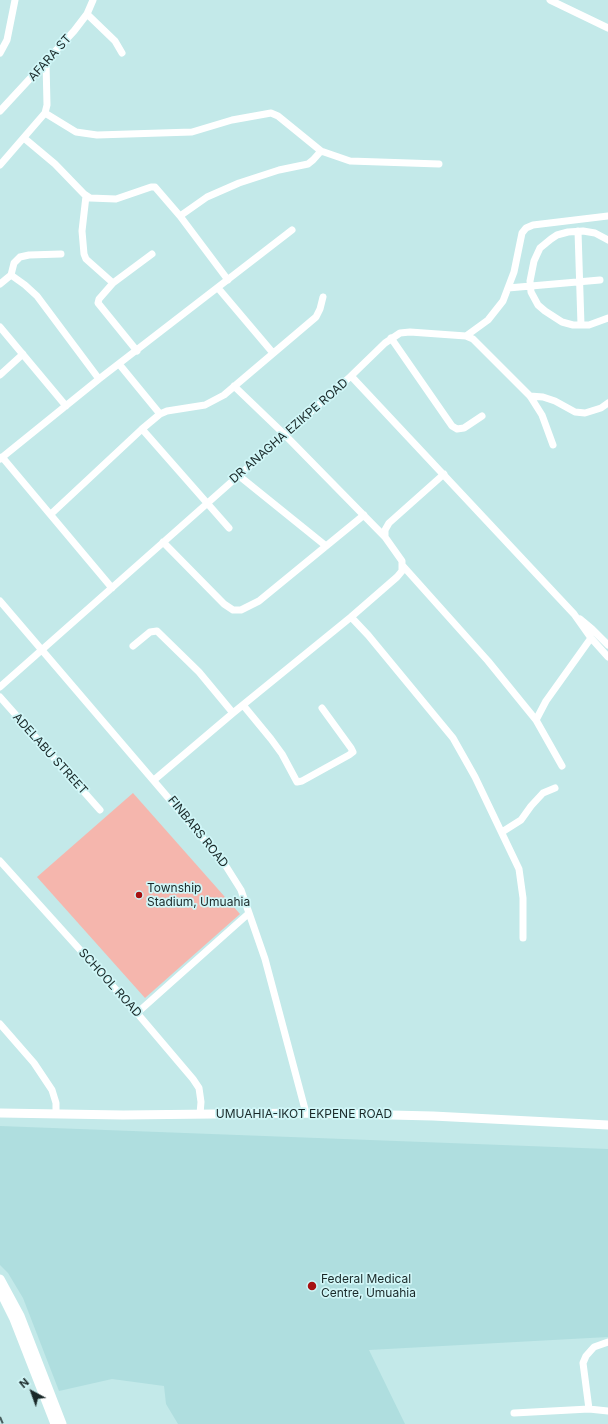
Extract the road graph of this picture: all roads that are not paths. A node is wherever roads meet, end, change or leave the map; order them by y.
1 (15, 0) edge
2 (93, 0) edge
3 (550, 0) edge
4 (87, 14) junction
5 (608, 28) edge
6 (0, 53) edge
7 (122, 53) dead end
8 (46, 62) junction
9 (0, 111) edge
10 (45, 113) junction
11 (24, 138) junction
12 (321, 151) junction
13 (440, 164) dead end
14 (0, 165) edge
15 (86, 196) junction
16 (180, 216) junction
17 (608, 216) edge
18 (292, 230) dead end
19 (578, 230) junction
20 (608, 240) edge
21 (61, 254) dead end
22 (152, 254) dead end
23 (11, 275) junction
24 (228, 280) junction
25 (600, 280) dead end
26 (580, 282) junction
27 (113, 283) junction
28 (0, 284) edge
29 (530, 286) junction
30 (218, 288) junction
31 (508, 288) junction
32 (323, 297) dead end
33 (608, 318) edge
34 (581, 325) junction
35 (0, 327) edge
36 (466, 336) junction
37 (391, 338) junction
38 (137, 350) junction
39 (273, 353) junction
40 (23, 354) junction
41 (119, 364) junction
42 (0, 375) edge
43 (351, 376) junction
44 (99, 379) junction
45 (234, 386) junction
46 (530, 396) junction
47 (608, 403) edge
48 (66, 406) junction
49 (160, 414) junction
50 (482, 416) dead end
51 (142, 430) junction
52 (284, 434) junction
53 (553, 445) dead end
54 (1, 458) edge
55 (444, 474) junction
56 (238, 475) junction
57 (207, 503) junction
58 (51, 514) junction
59 (364, 515) junction
60 (229, 528) dead end
61 (384, 533) junction
62 (163, 542) junction
63 (326, 546) junction
64 (403, 566) junction
65 (112, 588) junction
66 (0, 601) edge
67 (574, 614) junction
68 (351, 617) junction
69 (591, 638) junction
70 (608, 645) edge
71 (133, 646) dead end
72 (43, 650) junction
73 (608, 657) edge
74 (0, 687) edge
75 (0, 697) edge
76 (243, 705) junction
77 (322, 708) dead end
78 (232, 713) junction
79 (536, 720) junction
80 (562, 766) dead end
81 (154, 780) junction
82 (555, 788) dead end
83 (100, 810) dead end
84 (502, 832) junction
85 (0, 861) edge
86 (248, 914) junction
87 (523, 938) dead end
88 (137, 1013) junction
89 (0, 1024) edge
90 (0, 1113) edge
91 (306, 1113) junction
92 (56, 1114) junction
93 (200, 1114) junction
94 (608, 1125) edge
95 (0, 1279) edge
96 (0, 1291) edge
97 (608, 1342) edge
98 (43, 1384) junction
99 (589, 1409) junction
100 (608, 1411) edge
101 (514, 1413) dead end
102 (55, 1424) edge
103 (62, 1424) edge

1 - 6 street
2 - 4 street, AFARA ST
3 - 5 street
4 - 7 street
4 - 8 street, AFARA ST
8 - 9 street, AFARA ST
8 - 10 street
10 - 11 street
10 - 12 street
11 - 14 street
11 - 15 street
12 - 13 street
12 - 16 street
15 - 16 street
15 - 27 street
16 - 24 street
17 - 31 street
18 - 24 street
19 - 20 street
19 - 26 street
19 - 29 street
21 - 23 street
22 - 27 street
23 - 28 street
23 - 44 street
24 - 30 street
25 - 26 street
26 - 29 street
26 - 34 street
27 - 38 street
29 - 31 street
29 - 34 street
30 - 38 street
30 - 39 street
31 - 36 street
32 - 39 street
33 - 34 street
35 - 40 street
36 - 37 street
36 - 46 street
37 - 43 street
37 - 50 street
38 - 41 street
39 - 45 street
40 - 42 street
40 - 48 street
41 - 44 street
41 - 49 street
43 - 52 street, DR ANAGHA EZIKPE ROAD
43 - 55 street, DR ANAGHA EZIKPE ROAD
44 - 48 street
45 - 49 street
45 - 52 street
46 - 47 street
46 - 53 street
48 - 54 street
49 - 51 street
51 - 57 street
51 - 58 street
52 - 56 street, DR ANAGHA EZIKPE ROAD
52 - 59 street
54 - 58 street
55 - 61 street
55 - 67 street, DR ANAGHA EZIKPE ROAD
56 - 57 street, DR ANAGHA EZIKPE ROAD
56 - 63 street
57 - 60 street
57 - 62 street, DR ANAGHA EZIKPE ROAD
58 - 65 street
59 - 61 street
59 - 63 street
61 - 64 street
62 - 63 street
62 - 65 street, DR ANAGHA EZIKPE ROAD
64 - 68 street
64 - 79 street
65 - 72 street, DR ANAGHA EZIKPE ROAD
66 - 72 street, FINBARS ROAD
67 - 69 street
67 - 70 street
68 - 76 street
68 - 84 street
69 - 73 street
69 - 79 street
71 - 78 street
72 - 74 street, DR ANAGHA EZIKPE ROAD
72 - 81 street, FINBARS ROAD
75 - 83 street, ADELABU STREET
76 - 77 street
76 - 78 street
78 - 81 street
79 - 80 street
81 - 86 street, FINBARS ROAD
82 - 84 street
84 - 87 street
85 - 88 street, SCHOOL ROAD
86 - 88 street
86 - 91 street, FINBARS ROAD
88 - 93 street, SCHOOL ROAD
89 - 92 street
90 - 92 main road, UMUAHIA-IKOT EKPENE ROAD
91 - 93 main road, UMUAHIA-IKOT EKPENE ROAD
91 - 94 main road, UMUAHIA-IKOT EKPENE ROAD
92 - 93 main road, UMUAHIA-IKOT EKPENE ROAD
95 - 98 main road
96 - 98 main road
97 - 99 street
98 - 102 main road
98 - 103 main road
99 - 100 street
99 - 101 street

